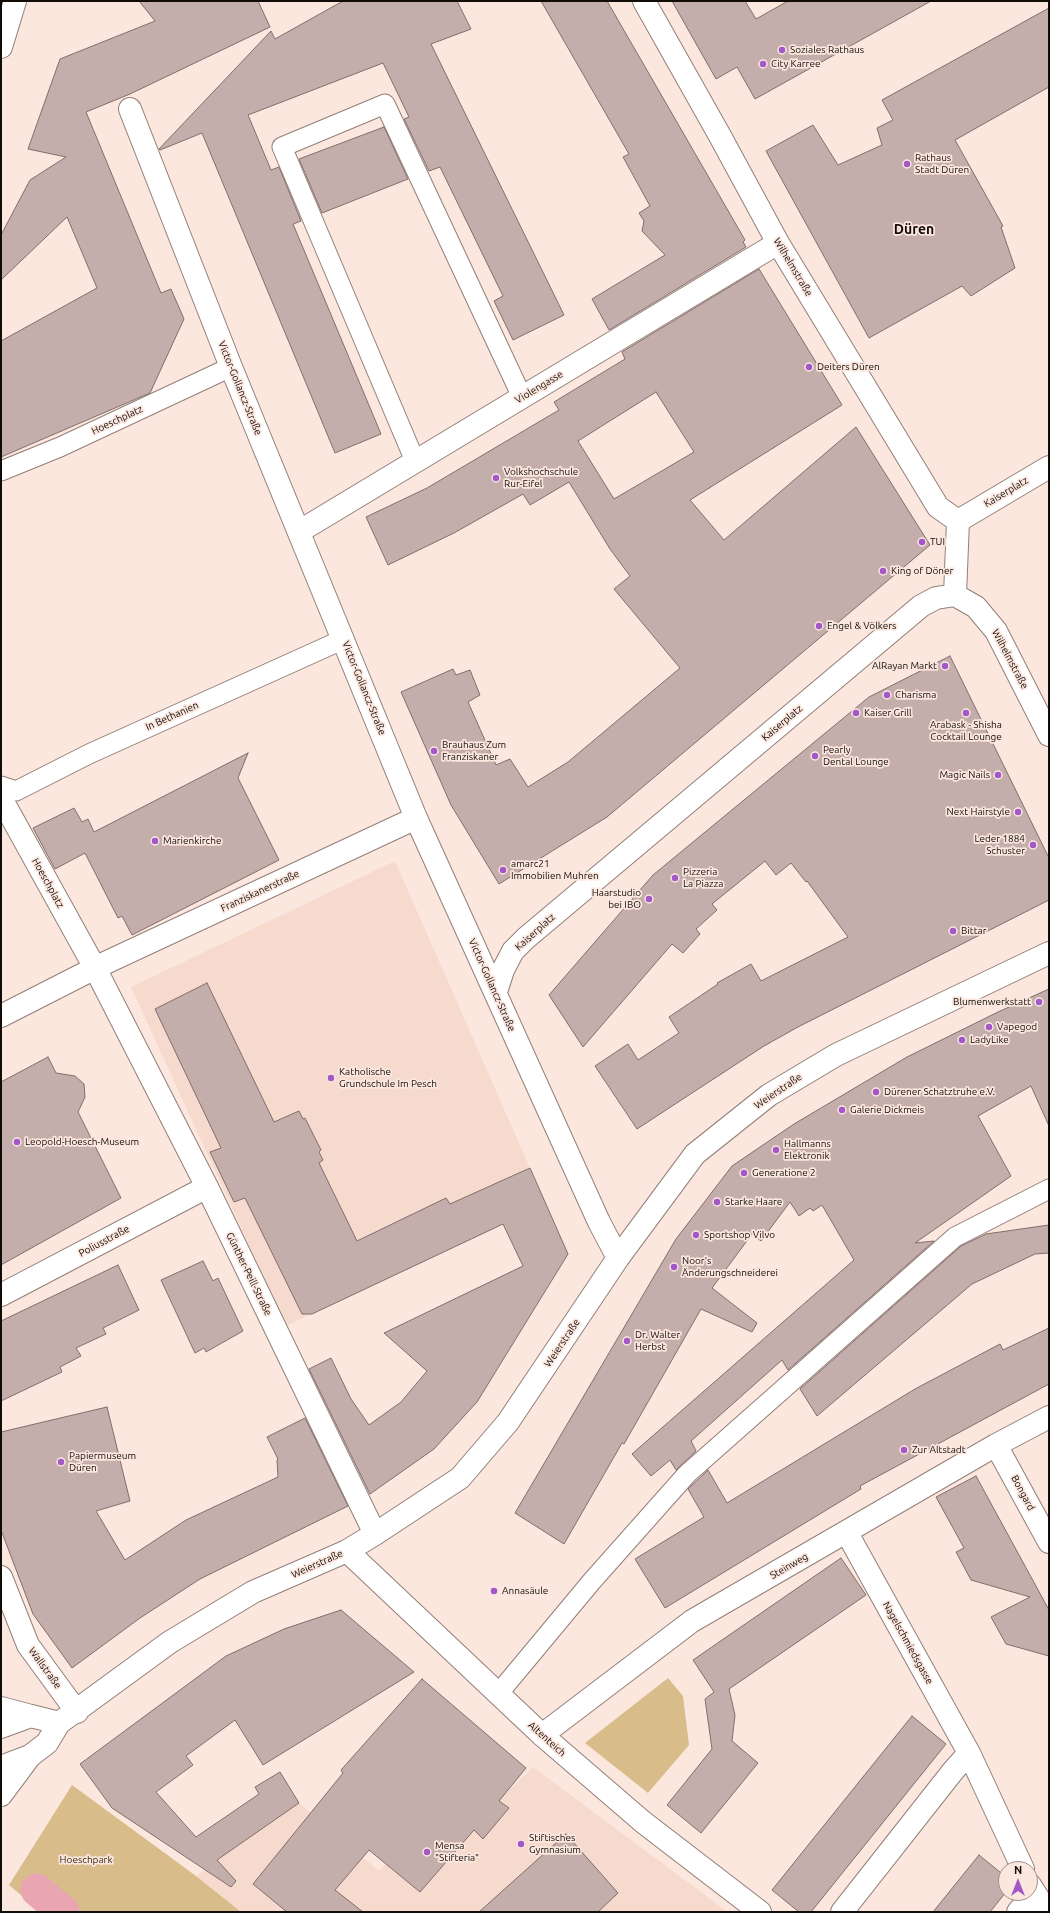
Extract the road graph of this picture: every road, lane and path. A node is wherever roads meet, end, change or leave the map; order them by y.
1 (15, 1) edge
2 (644, 1) edge
3 (1, 47) edge
4 (130, 109) dead end
5 (778, 243) junction
6 (231, 367) junction
7 (522, 397) junction
8 (415, 461) junction
9 (1049, 467) edge
10 (1, 471) edge
11 (958, 521) junction
12 (300, 531) junction
13 (955, 595) junction
14 (344, 639) junction
15 (1049, 735) edge
16 (1, 786) edge
17 (1, 798) edge
18 (416, 818) junction
19 (1049, 953) edge
20 (99, 966) junction
21 (496, 992) junction
22 (120, 1015) joint
23 (1, 1016) edge
24 (207, 1187) junction
25 (1049, 1189) edge
26 (618, 1258) junction
27 (1, 1295) edge
28 (1049, 1417) edge
29 (996, 1445) junction
30 (847, 1533) junction
31 (375, 1534) junction
32 (1049, 1542) edge
33 (347, 1551) junction
34 (1, 1577) edge
35 (498, 1694) junction
36 (1, 1708) edge
37 (77, 1712) junction
38 (31, 1716) junction
39 (59, 1724) junction
40 (1, 1727) edge
41 (542, 1735) junction
42 (969, 1753) junction
43 (30, 1756) junction
44 (1, 1767) edge
45 (1, 1795) edge
46 (1019, 1861) edge
47 (1038, 1898) edge
48 (1025, 1901) edge
49 (760, 1912) edge
50 (842, 1912) edge
51 (1018, 1912) edge
52 (1048, 1912) edge

1 - 3 street
2 - 5 street, Wilhelmstraße
4 - 6 street, Victor-Gollancz-Straße
5 - 7 street, Violengasse
5 - 11 street, Wilhelmstraße
6 - 10 lane, Hoeschplatz
6 - 12 street, Victor-Gollancz-Straße
7 - 8 street, Violengasse
7 - 8 lane
8 - 12 street, Violengasse
9 - 11 street, Kaiserplatz
11 - 13 street
12 - 14 street, Victor-Gollancz-Straße
13 - 15 street, Wilhelmstraße
13 - 21 street, Kaiserplatz
14 - 16 lane, In Bethanien
14 - 18 street, Victor-Gollancz-Straße
17 - 20 street, Hoeschplatz
18 - 20 street, Franziskanerstraße
18 - 21 street, Victor-Gollancz-Straße
19 - 26 street, Weierstraße
20 - 22 street, Hoeschplatz
20 - 23 street
21 - 26 street, Victor-Gollancz-Straße
22 - 24 street, Günther-Peill-Straße
24 - 27 street, Poliusstraße
24 - 31 street, Günther-Peill-Straße
25 - 35 lane
26 - 31 street, Weierstraße
28 - 29 street, Steinweg
29 - 30 street, Steinweg
29 - 32 street, Bongard
30 - 41 street, Steinweg
30 - 42 street, Nagelschmiedsgasse
31 - 33 street, Weierstraße
33 - 35 street, Altenteich
33 - 37 street, Weierstraße
34 - 37 street, Wallstraße
35 - 41 street, Altenteich
36 - 38 street
37 - 39 street, Weierstraße
38 - 39 street
38 - 40 street
39 - 43 street, Weierstraße
41 - 49 street, Altenteich
42 - 46 street, Nagelschmiedsgasse
42 - 50 street
43 - 44 street, Weierstraße
43 - 45 street
47 - 52 street
48 - 51 street

